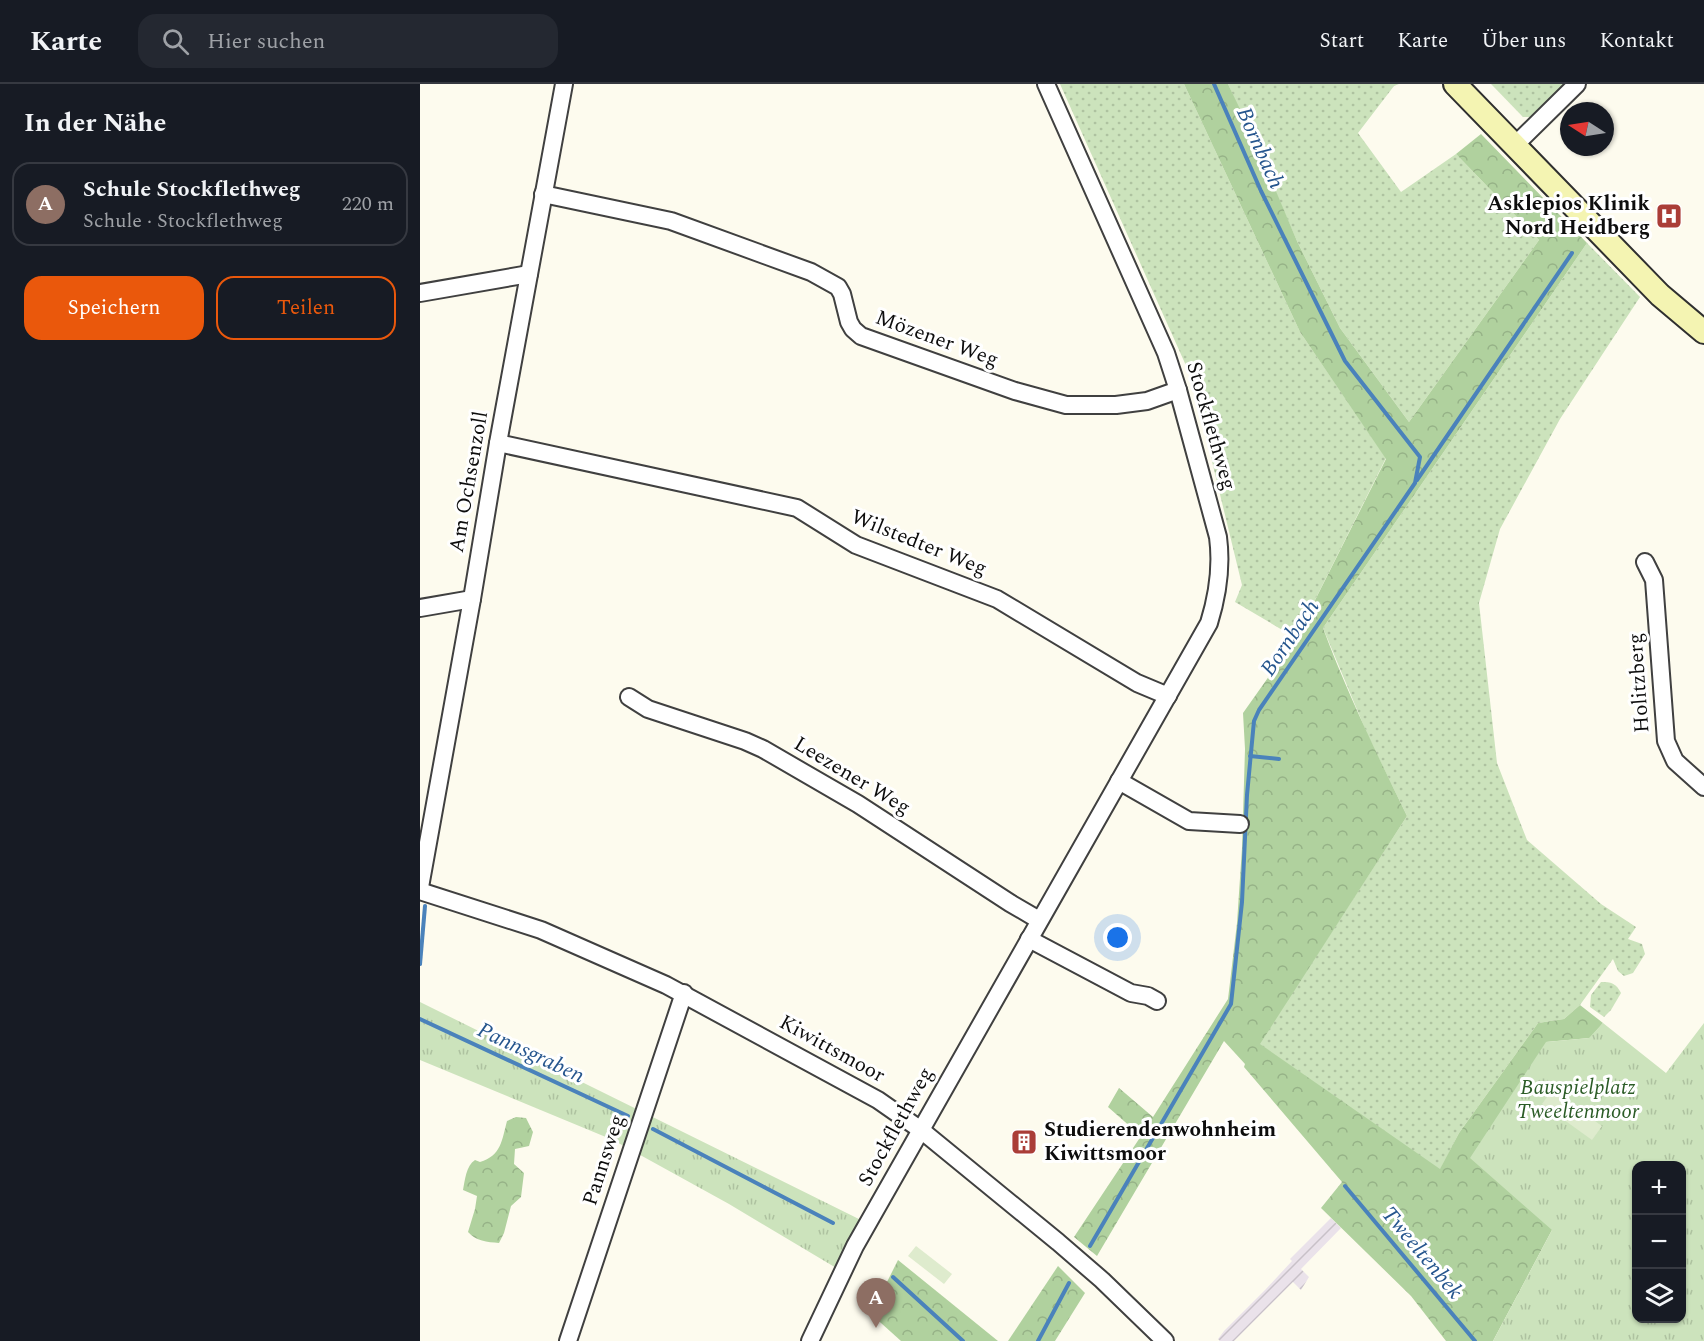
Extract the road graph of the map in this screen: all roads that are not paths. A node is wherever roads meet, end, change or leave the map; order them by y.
1 (564, 84) edge
2 (1046, 84) edge
3 (1455, 84) edge
4 (1577, 84) edge
5 (1514, 146) junction
6 (543, 194) junction
7 (529, 274) junction
8 (420, 293) edge
9 (1704, 332) edge
10 (1179, 390) junction
11 (498, 443) junction
12 (1644, 562) dead end
13 (472, 599) junction
14 (420, 608) edge
15 (1168, 696) junction
16 (629, 697) dead end
17 (1119, 781) junction
18 (1704, 787) edge
19 (1240, 824) dead end
20 (420, 889) edge
21 (1039, 920) junction
22 (1029, 939) junction
23 (684, 993) junction
24 (1157, 1001) dead end
25 (921, 1130) junction
26 (568, 1341) edge
27 (810, 1341) edge
28 (1165, 1341) edge

1 - 6 street, Am Ochsenzoll
2 - 10 street, Stockflethweg
3 - 5 street
4 - 5 street
5 - 9 street
6 - 7 street, Am Ochsenzoll
6 - 10 street, Mözener Weg
7 - 8 street
7 - 11 street, Am Ochsenzoll
10 - 15 street, Stockflethweg
11 - 13 street, Am Ochsenzoll
11 - 15 street, Wilstedter Weg
12 - 18 street, Holitzberg
13 - 14 street
13 - 20 street, Am Ochsenzoll
15 - 17 street, Stockflethweg
16 - 21 street, Leezener Weg
17 - 19 street
17 - 21 street, Stockflethweg
20 - 23 street, Kiwittsmoor
21 - 22 street, Stockflethweg
22 - 24 street
22 - 25 street, Stockflethweg
23 - 25 street, Kiwittsmoor
23 - 26 street, Pannsweg
25 - 27 street, Stockflethweg
25 - 28 street, Kiwittsmoor

